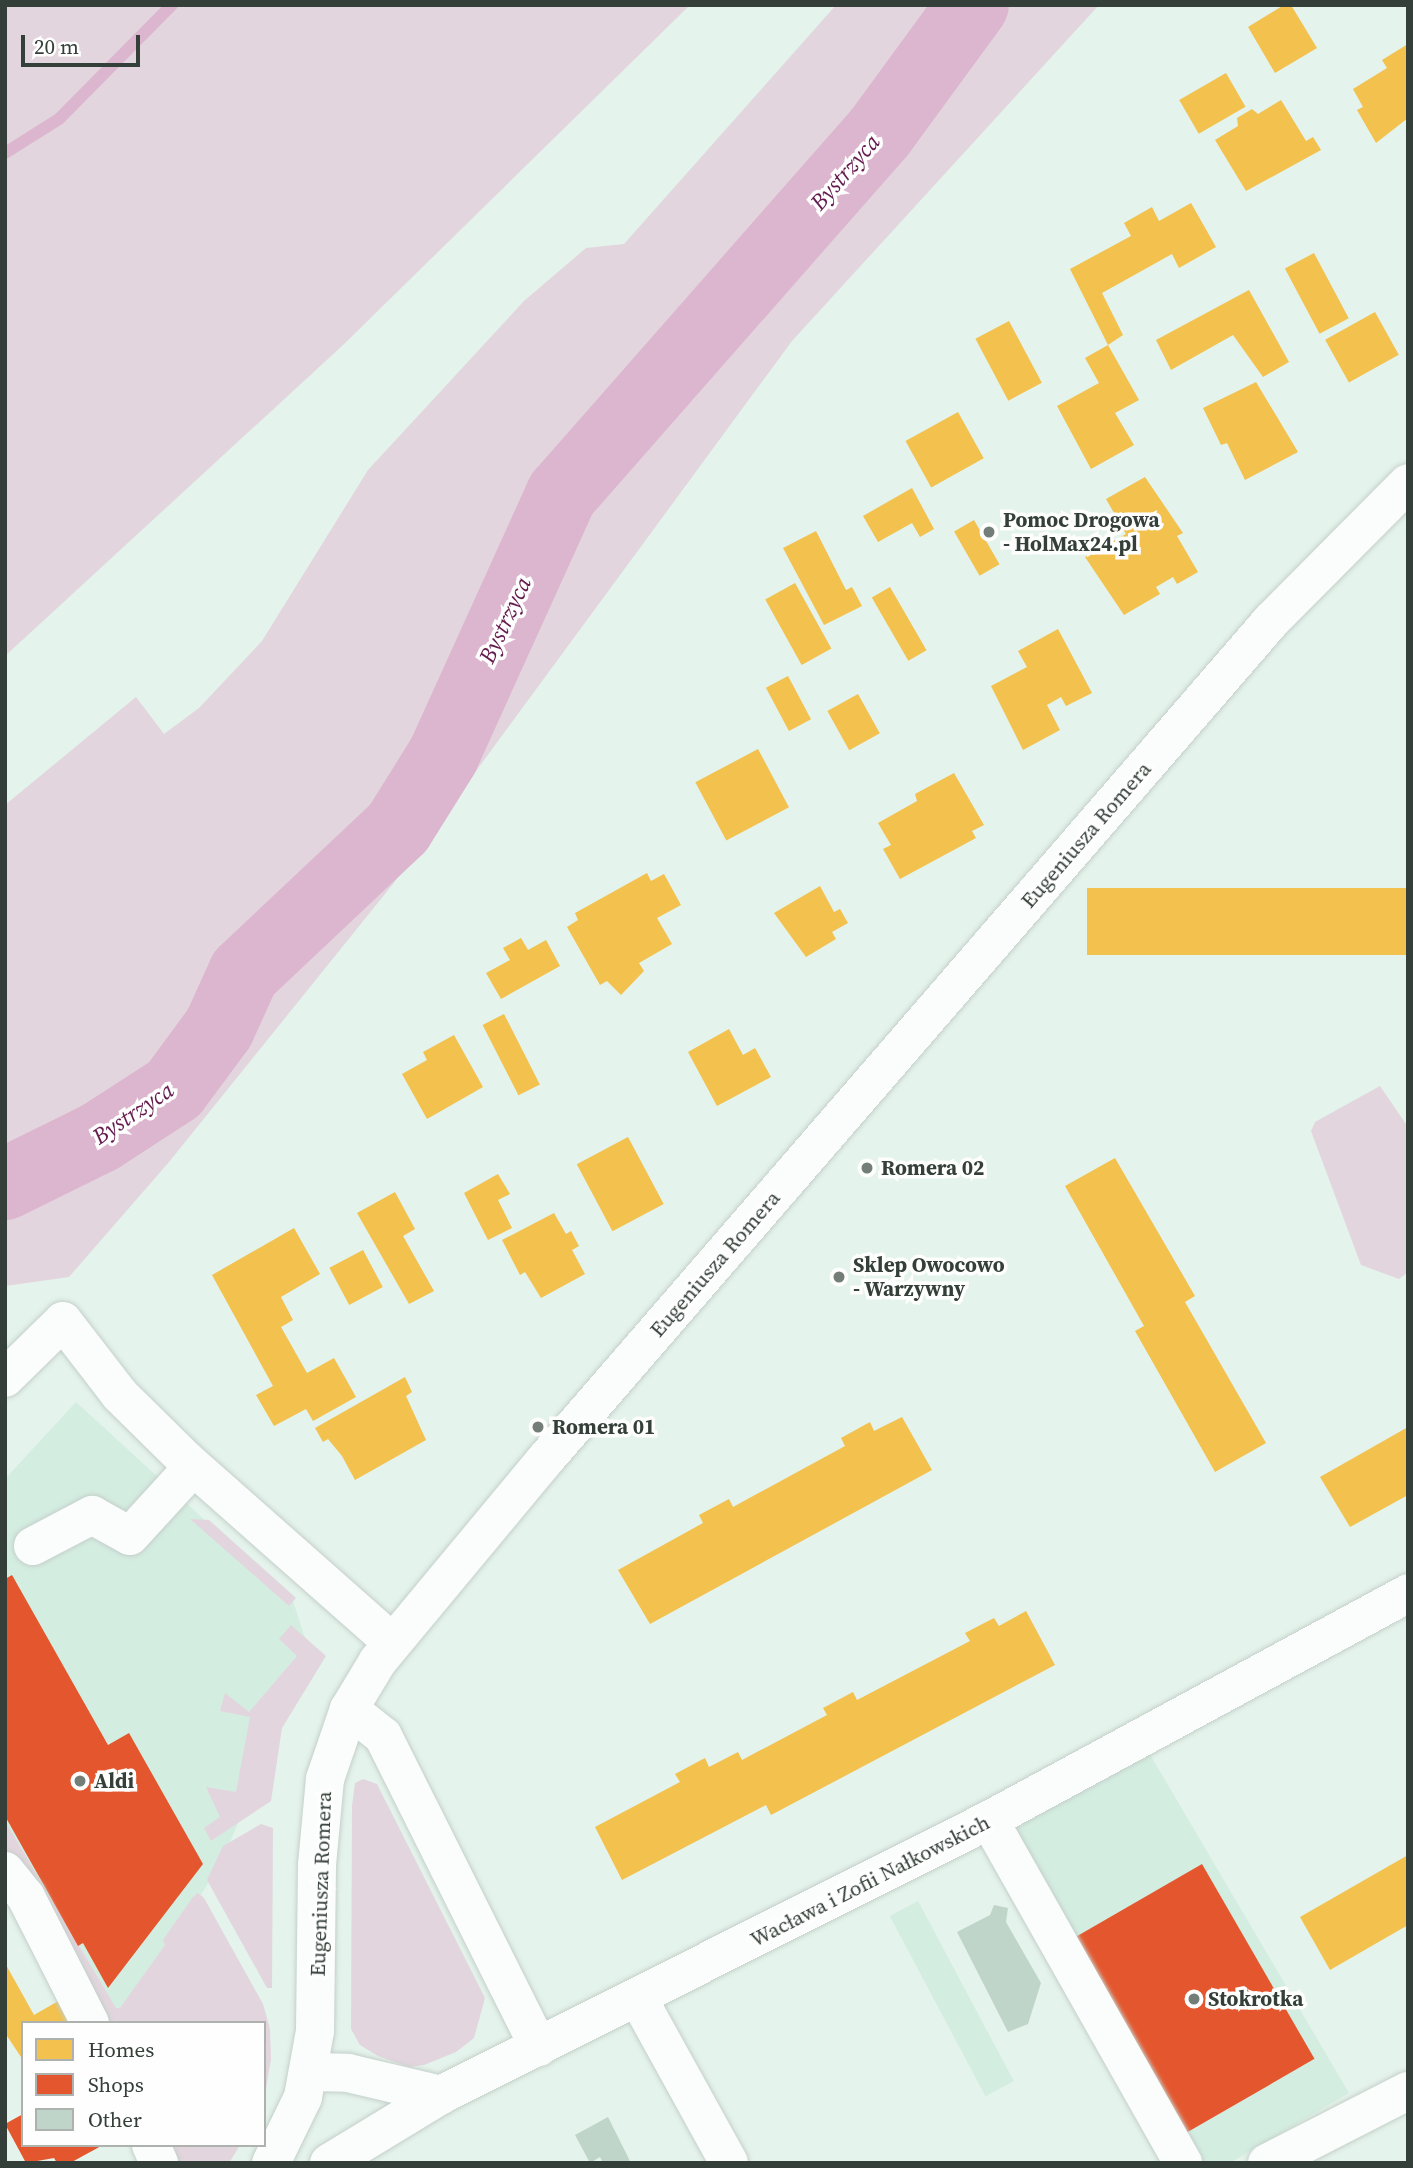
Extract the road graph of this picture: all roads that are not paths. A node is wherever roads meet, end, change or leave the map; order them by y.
1 (1408, 483) edge
2 (5, 1378) edge
3 (193, 1467) junction
4 (33, 1546) dead end
5 (1408, 1593) edge
6 (392, 1642) junction
7 (349, 1709) junction
8 (989, 1820) junction
9 (5, 1871) edge
10 (638, 1998) junction
11 (89, 2021) edge
12 (539, 2046) junction
13 (309, 2072) junction
14 (1408, 2091) edge
15 (441, 2095) junction
16 (152, 2147) edge
17 (159, 2163) edge
18 (271, 2163) edge
19 (329, 2163) edge
20 (729, 2163) edge
21 (1183, 2163) edge
22 (1267, 2163) edge

1 - 6 street, Eugeniusza Romera
2 - 3 street
3 - 4 street
3 - 6 street
5 - 8 street, Wacława i Zofii Nałkowskich
6 - 7 street, Eugeniusza Romera
7 - 12 street
7 - 13 street, Eugeniusza Romera
8 - 10 street, Wacława i Zofii Nałkowskich
8 - 21 street
9 - 11 street
10 - 12 street, Wacława i Zofii Nałkowskich
10 - 20 street
12 - 15 street, Wacława i Zofii Nałkowskich
13 - 15 street
13 - 18 street, Eugeniusza Romera
14 - 22 street
15 - 19 street, Wacława i Zofii Nałkowskich
16 - 17 street

